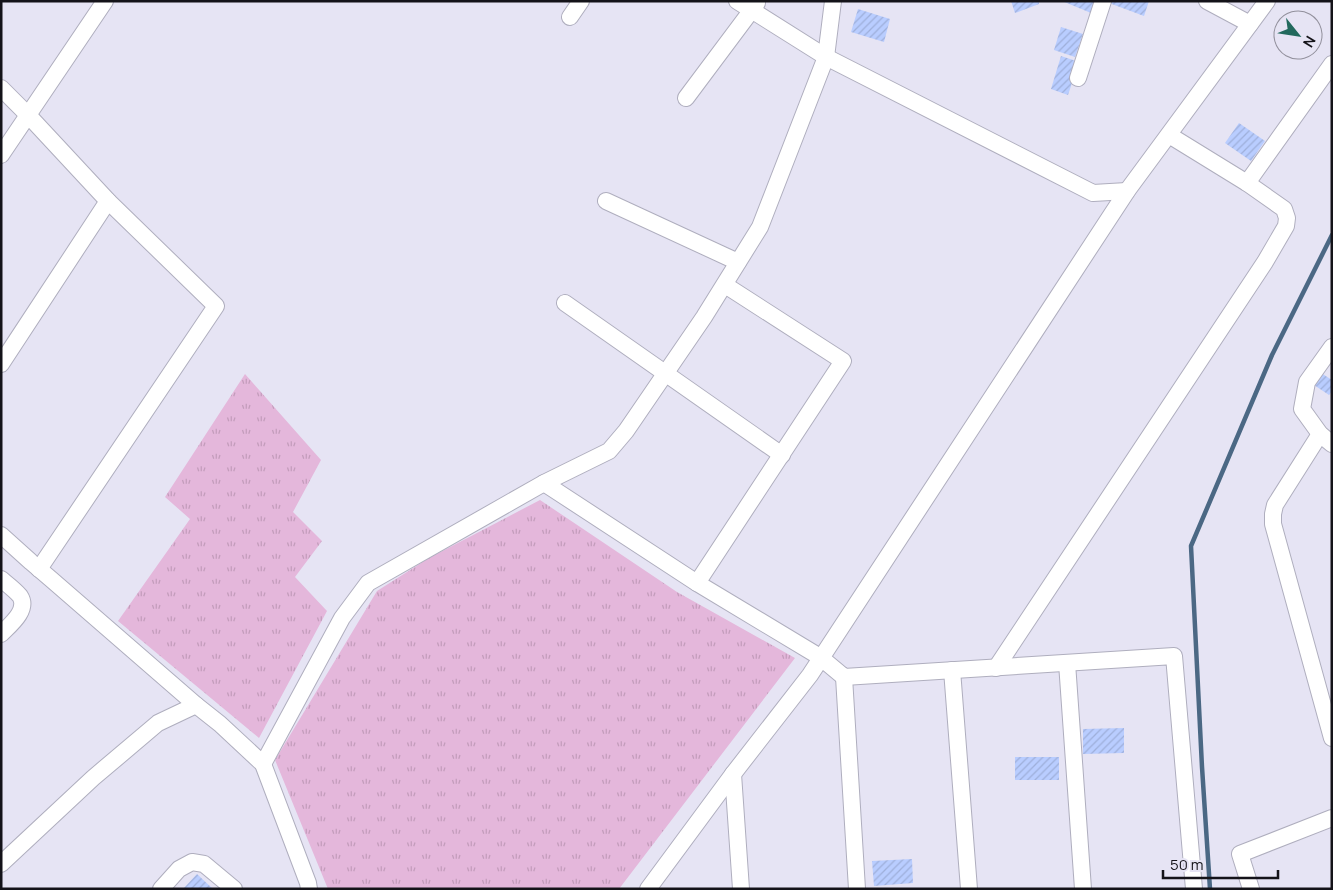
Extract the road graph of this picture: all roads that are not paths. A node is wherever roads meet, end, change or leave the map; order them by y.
1 (105, 1) edge
2 (581, 1) edge
3 (737, 1) edge
4 (834, 1) edge
5 (1103, 1) edge
6 (1206, 1) edge
7 (1267, 1) edge
8 (755, 6) edge
9 (570, 17) dead end
10 (1250, 24) junction
11 (826, 57) junction
12 (1332, 64) edge
13 (1078, 78) dead end
14 (1, 88) edge
15 (686, 98) dead end
16 (28, 115) junction
17 (1169, 135) junction
18 (1, 155) edge
19 (1247, 183) junction
20 (1127, 191) junction
21 (108, 201) junction
22 (606, 201) dead end
23 (738, 262) junction
24 (725, 285) junction
25 (565, 303) dead end
26 (1332, 347) edge
27 (1, 364) edge
28 (666, 373) junction
29 (1326, 439) edge
30 (782, 455) junction
31 (544, 483) junction
32 (1, 535) edge
33 (39, 569) junction
34 (1, 579) edge
35 (696, 583) junction
36 (1, 634) edge
37 (820, 657) junction
38 (1067, 663) junction
39 (996, 668) junction
40 (952, 670) junction
41 (844, 677) junction
42 (196, 705) junction
43 (1332, 738) edge
44 (262, 764) junction
45 (733, 774) junction
46 (1332, 818) edge
47 (1, 864) edge
48 (161, 889) edge
49 (234, 889) edge
50 (309, 889) edge
51 (648, 889) edge
52 (741, 889) edge
53 (858, 889) edge
54 (970, 889) edge
55 (1083, 889) edge
56 (1194, 889) edge
57 (1250, 889) edge

1 - 16 street
2 - 9 street
3 - 8 street
4 - 11 street
5 - 13 street
6 - 10 street
7 - 10 street
8 - 11 street
8 - 15 street
10 - 17 street
11 - 20 street
11 - 23 street
12 - 19 street
14 - 16 street
16 - 18 street
16 - 21 street
17 - 19 street
17 - 20 street
19 - 39 street
20 - 37 street
21 - 27 street
21 - 33 street
22 - 23 street
23 - 24 street
24 - 28 street
24 - 30 street
25 - 28 street
26 - 29 street
28 - 30 street
28 - 31 street
29 - 43 street
30 - 35 street
31 - 35 street
31 - 44 street
32 - 33 street
33 - 42 street
34 - 36 street
35 - 37 street
37 - 41 street
37 - 45 street
38 - 39 street
38 - 55 street
38 - 56 street
39 - 40 street
40 - 41 street
40 - 54 street
41 - 53 street
42 - 44 street
42 - 47 street
44 - 50 street
45 - 51 street
45 - 52 street
46 - 57 street
48 - 49 street

